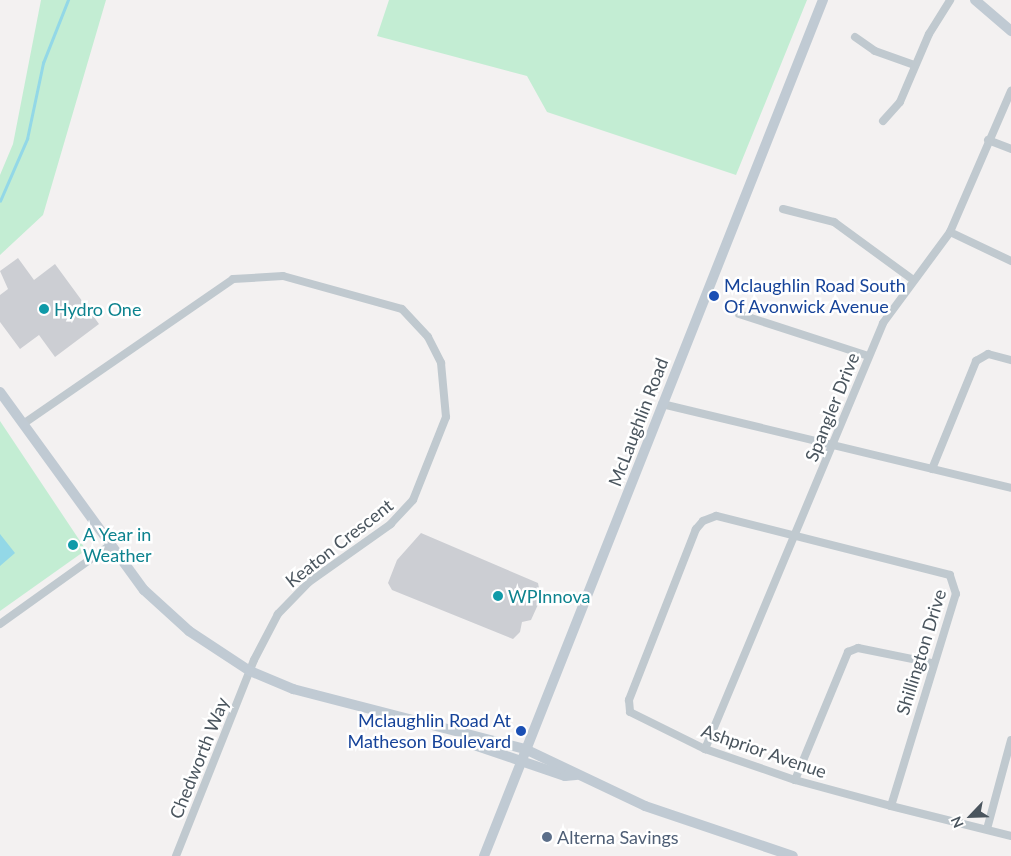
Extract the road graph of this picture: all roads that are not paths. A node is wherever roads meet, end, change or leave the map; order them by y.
1 (823, 0) edge
2 (950, 0) edge
3 (975, 0) edge
4 (1011, 31) edge
5 (855, 37) dead end
6 (914, 65) junction
7 (1011, 91) edge
8 (883, 121) dead end
9 (988, 140) junction
10 (1011, 150) edge
11 (784, 209) dead end
12 (950, 232) junction
13 (1011, 261) edge
14 (912, 279) junction
15 (739, 314) dead end
16 (868, 356) junction
17 (1011, 360) edge
18 (0, 392) edge
19 (662, 404) junction
20 (23, 424) junction
21 (834, 446) junction
22 (932, 469) junction
23 (1011, 488) edge
24 (794, 534) junction
25 (108, 546) junction
26 (0, 624) edge
27 (932, 663) junction
28 (250, 671) junction
29 (466, 736) junction
30 (1011, 740) edge
31 (525, 749) junction
32 (705, 749) junction
33 (521, 760) junction
34 (576, 774) junction
35 (795, 780) junction
36 (891, 806) junction
37 (987, 829) junction
38 (1011, 836) edge
39 (176, 856) edge
40 (484, 856) edge
41 (793, 856) edge

1 - 19 street, McLaughlin Road
2 - 6 street
3 - 4 street
5 - 6 street
6 - 8 street
7 - 9 street, Spangler Drive
9 - 10 street
9 - 12 street, Spangler Drive
11 - 14 street
12 - 13 street
12 - 14 street, Spangler Drive
14 - 16 street, Spangler Drive
15 - 16 street
16 - 21 street, Spangler Drive
17 - 22 street
18 - 20 street
19 - 21 street
19 - 31 street, McLaughlin Road
20 - 25 street
20 - 28 street, Keaton Crescent
21 - 22 street
21 - 24 street, Spangler Drive
22 - 23 street
24 - 27 street, Shillington Drive
24 - 32 street, Spangler Drive
24 - 32 street, Ashprior Avenue
25 - 26 street
25 - 28 street
27 - 35 street
27 - 36 street, Shillington Drive
28 - 29 street
28 - 39 street, Chedworth Way
29 - 31 street
29 - 33 street
30 - 37 street
31 - 33 street, McLaughlin Road
31 - 34 street
32 - 35 street, Ashprior Avenue
33 - 34 street
33 - 40 street, McLaughlin Road
34 - 41 street
35 - 36 street, Ashprior Avenue
36 - 37 street, Ashprior Avenue
37 - 38 street, Ashprior Avenue

